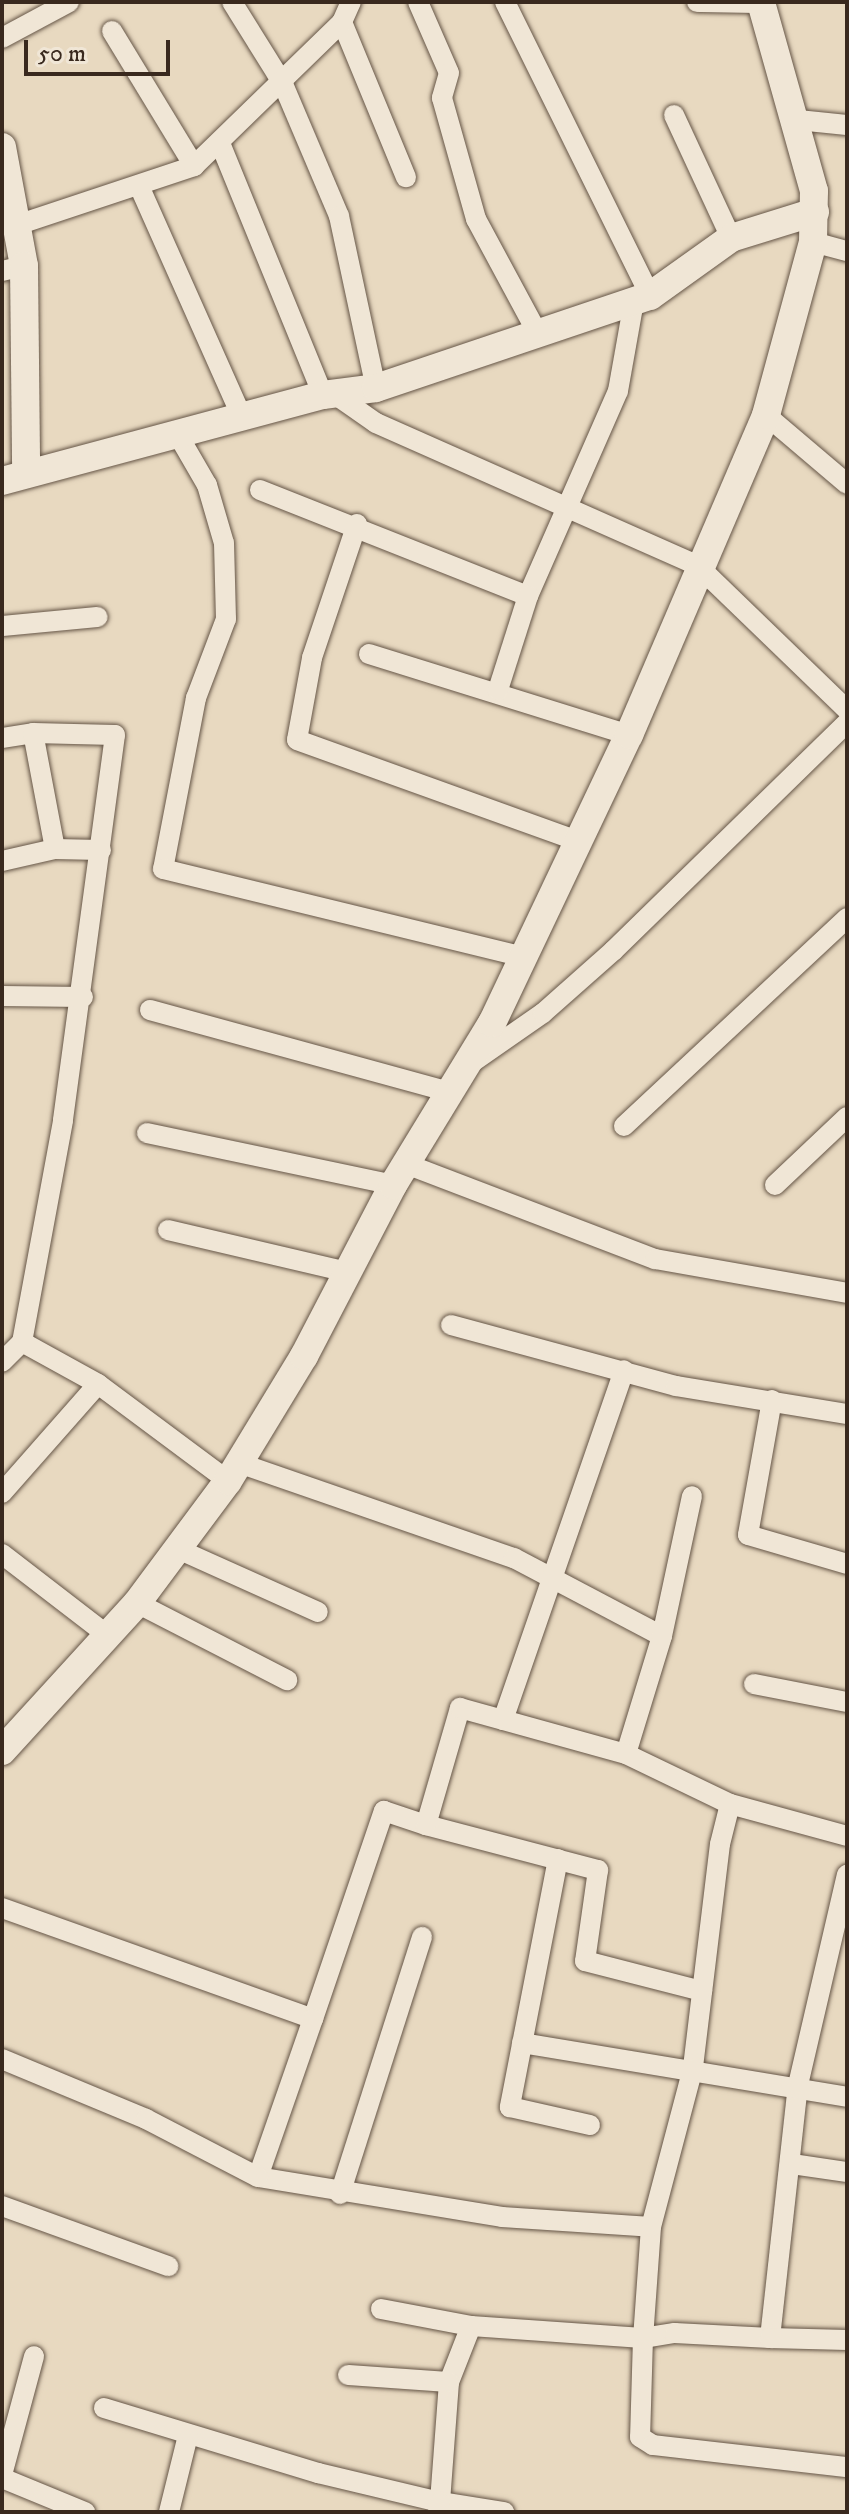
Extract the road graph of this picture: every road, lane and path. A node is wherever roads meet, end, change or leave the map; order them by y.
1 (69, 2) edge
2 (232, 2) edge
3 (418, 2) edge
4 (505, 2) edge
5 (697, 2) edge
6 (761, 2) edge
7 (345, 8) edge
8 (112, 31) dead end
9 (2, 38) edge
10 (283, 84) junction
11 (674, 115) dead end
12 (798, 120) junction
13 (847, 125) edge
14 (220, 143) junction
15 (2, 148) edge
16 (194, 166) junction
17 (406, 177) dead end
18 (140, 188) junction
19 (815, 212) junction
20 (17, 225) junction
21 (731, 238) junction
22 (813, 242) junction
23 (847, 251) edge
24 (13, 268) edge
25 (642, 298) junction
26 (538, 334) junction
27 (376, 388) junction
28 (328, 394) junction
29 (241, 415) junction
30 (766, 415) junction
31 (178, 435) junction
32 (14, 476) edge
33 (847, 484) edge
34 (260, 490) dead end
35 (570, 506) junction
36 (357, 524) junction
37 (697, 565) junction
38 (528, 596) junction
39 (98, 617) dead end
40 (2, 626) edge
41 (369, 654) dead end
42 (498, 690) junction
43 (847, 710) edge
44 (847, 723) edge
45 (33, 733) junction
46 (629, 735) junction
47 (2, 738) edge
48 (580, 842) junction
49 (55, 849) junction
50 (101, 850) junction
51 (2, 861) edge
52 (847, 918) edge
53 (523, 957) junction
54 (2, 996) edge
55 (83, 997) junction
56 (150, 1010) dead end
57 (464, 1067) junction
58 (449, 1092) junction
59 (847, 1117) edge
60 (624, 1126) dead end
61 (147, 1133) dead end
62 (400, 1175) junction
63 (775, 1185) dead end
64 (168, 1230) dead end
65 (347, 1272) junction
66 (847, 1293) edge
67 (451, 1325) dead end
68 (22, 1342) junction
69 (2, 1362) edge
70 (624, 1370) junction
71 (98, 1384) junction
72 (772, 1400) junction
73 (847, 1414) edge
74 (234, 1472) junction
75 (2, 1493) edge
76 (692, 1496) dead end
77 (180, 1550) junction
78 (2, 1554) edge
79 (847, 1564) edge
80 (554, 1580) junction
81 (137, 1603) junction
82 (318, 1612) dead end
83 (107, 1635) junction
84 (662, 1636) junction
85 (287, 1680) dead end
86 (754, 1684) dead end
87 (847, 1702) edge
88 (503, 1720) junction
89 (2, 1751) edge
90 (626, 1754) junction
91 (730, 1804) junction
92 (426, 1825) junction
93 (847, 1836) edge
94 (558, 1859) junction
95 (847, 1875) edge
96 (2, 1908) edge
97 (422, 1937) dead end
98 (702, 1991) junction
99 (313, 2019) junction
100 (522, 2043) junction
101 (2, 2059) edge
102 (693, 2068) junction
103 (798, 2085) junction
104 (847, 2097) edge
105 (590, 2125) dead end
106 (792, 2164) junction
107 (847, 2172) edge
108 (258, 2177) junction
109 (340, 2194) junction
110 (2, 2206) edge
111 (651, 2227) junction
112 (168, 2266) dead end
113 (381, 2309) dead end
114 (471, 2326) junction
115 (643, 2338) junction
116 (770, 2338) junction
117 (847, 2340) edge
118 (34, 2356) dead end
119 (348, 2375) dead end
120 (449, 2382) junction
121 (104, 2408) dead end
122 (188, 2435) junction
123 (847, 2467) edge
124 (2, 2477) edge
125 (439, 2507) edge
126 (85, 2512) edge
127 (169, 2512) edge
128 (504, 2512) edge

1 - 9 street
2 - 10 street
3 - 26 street
4 - 25 street
5 - 6 street
6 - 12 street
7 - 10 street
7 - 17 street
8 - 16 street
10 - 14 street
10 - 27 street
11 - 21 street
12 - 13 street
12 - 19 street
14 - 16 street
14 - 28 street
15 - 20 street
16 - 18 street
18 - 20 street
18 - 29 street
19 - 21 street
19 - 22 street
20 - 24 street
21 - 25 street
22 - 23 street
22 - 30 street
24 - 32 street
25 - 26 street
25 - 35 street
26 - 27 street
27 - 28 street
28 - 29 street
28 - 35 street
29 - 31 street
30 - 33 street
30 - 37 street
31 - 32 street
31 - 53 street
34 - 36 street
35 - 37 street
35 - 38 street
36 - 38 street
36 - 48 street
37 - 43 street
37 - 46 street
38 - 42 street
39 - 40 street
41 - 42 street
42 - 46 street
44 - 57 street
45 - 47 street
45 - 49 street
45 - 50 street
46 - 48 street
48 - 53 street
49 - 50 street
49 - 51 street
50 - 55 street
52 - 60 street
53 - 57 street
54 - 55 street
55 - 68 street
56 - 58 street
57 - 58 street
58 - 62 street
59 - 63 street
61 - 62 street
62 - 65 street
62 - 66 street
64 - 65 street
65 - 74 street
67 - 70 street
68 - 69 street
68 - 71 street
70 - 72 street
70 - 80 street
71 - 74 street
71 - 75 street
72 - 73 street
72 - 79 street
74 - 77 street
74 - 80 street
76 - 84 street
77 - 81 street
77 - 82 street
78 - 83 street
80 - 84 street
80 - 88 street
81 - 83 street
81 - 85 street
83 - 89 street
84 - 90 street
86 - 87 street
88 - 90 street
88 - 92 street
90 - 91 street
91 - 93 street
91 - 98 street
92 - 94 street
92 - 99 street
94 - 98 street
94 - 100 street
95 - 103 street
96 - 99 street
97 - 109 street
98 - 102 street
99 - 108 street
100 - 102 street
100 - 105 street
101 - 108 street
102 - 103 street
102 - 111 street
103 - 104 street
103 - 106 street
106 - 107 street
106 - 116 street
108 - 109 street
109 - 111 street
110 - 112 street
111 - 115 street
113 - 114 street
114 - 115 street
114 - 120 street
115 - 116 street
115 - 123 street
116 - 117 street
118 - 124 street
119 - 120 street
120 - 125 street
121 - 122 street
122 - 125 street
122 - 127 street
124 - 126 street
125 - 128 street

